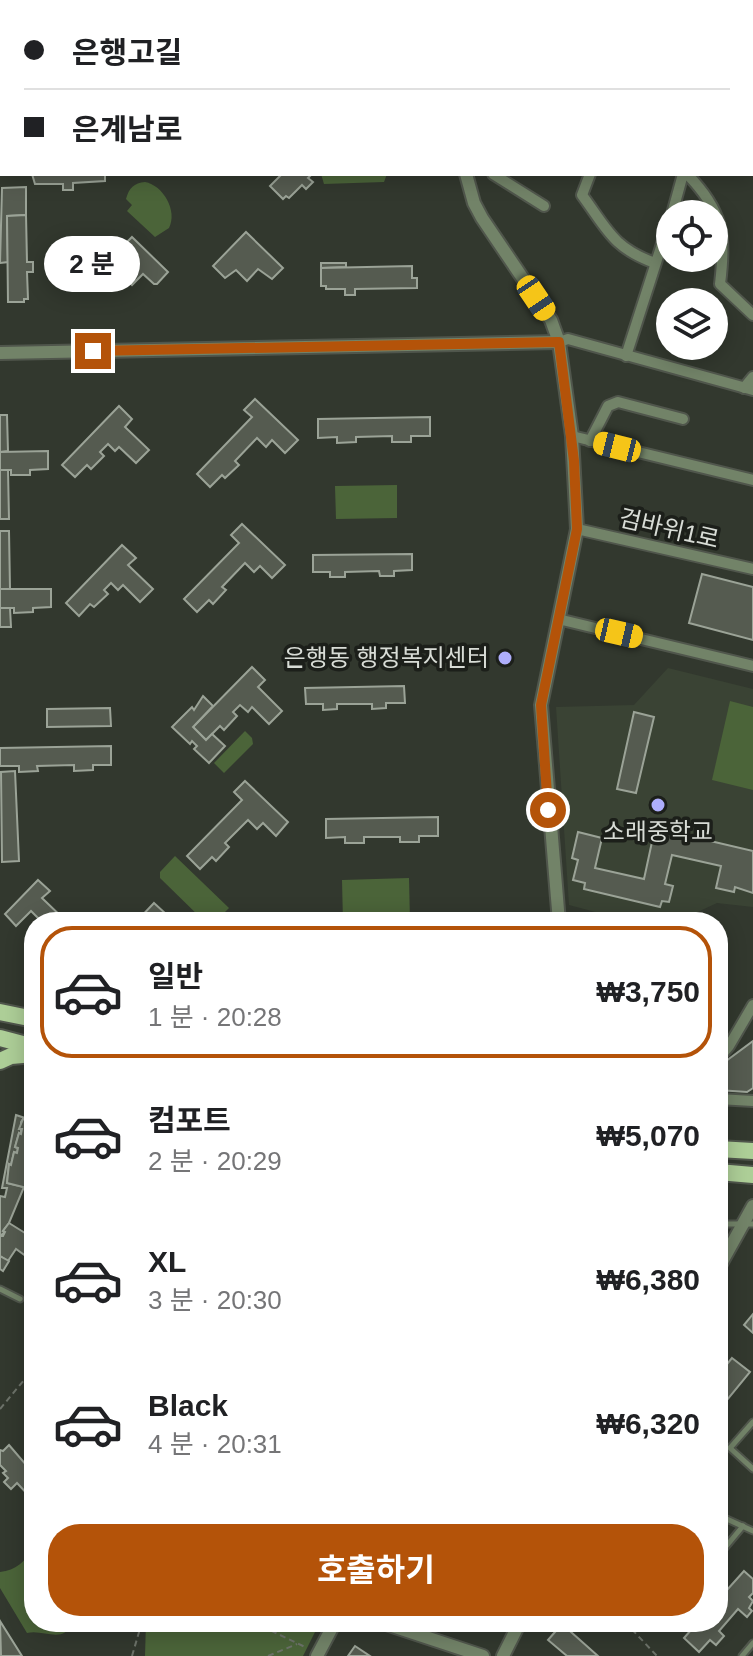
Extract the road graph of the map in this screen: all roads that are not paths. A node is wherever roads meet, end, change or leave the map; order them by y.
1 (467, 176) edge
2 (496, 176) edge
3 (589, 176) edge
4 (684, 176) edge
5 (687, 176) edge
6 (677, 200) edge
7 (544, 206) dead end
8 (656, 260) edge
9 (655, 263) junction
10 (753, 296) edge
11 (748, 311) edge
12 (559, 342) junction
13 (0, 353) edge
14 (626, 356) junction
15 (753, 377) edge
16 (748, 389) edge
17 (683, 419) dead end
18 (572, 436) junction
19 (590, 441) junction
20 (753, 480) edge
21 (577, 529) junction
22 (753, 569) edge
23 (558, 619) junction
24 (753, 666) edge
25 (558, 912) edge
26 (753, 1005) edge
27 (0, 1012) edge
28 (24, 1017) edge
29 (0, 1038) edge
30 (24, 1044) edge
31 (728, 1046) edge
32 (24, 1055) edge
33 (0, 1061) edge
34 (728, 1100) edge
35 (753, 1101) edge
36 (728, 1150) edge
37 (753, 1151) edge
38 (728, 1173) edge
39 (753, 1175) edge
40 (753, 1206) edge
41 (748, 1224) edge
42 (728, 1254) edge
43 (0, 1289) edge
44 (20, 1299) dead end
45 (753, 1422) edge
46 (753, 1469) edge
47 (728, 1519) edge
48 (743, 1526) junction
49 (753, 1531) edge
50 (728, 1544) edge
51 (330, 1632) edge
52 (410, 1632) edge
53 (515, 1632) edge
54 (753, 1643) edge
55 (317, 1656) edge
56 (483, 1656) edge
57 (503, 1656) edge
58 (742, 1656) edge

1 - 12 street
2 - 7 street
3 - 9 street
4 - 6 street
5 - 11 street
8 - 9 street
9 - 14 street
10 - 11 street
12 - 13 street
12 - 14 street
12 - 18 street
14 - 16 street
15 - 16 street
17 - 19 street
18 - 19 street
18 - 21 street
19 - 20 street
21 - 22 street, 검바위1로
21 - 23 street
23 - 24 street
23 - 25 street
26 - 31 street
27 - 28 main road
29 - 30 main road
32 - 33 main road
34 - 35 street
36 - 37 main road
38 - 39 main road
40 - 41 street
41 - 42 street
43 - 44 lane
45 - 46 lane
47 - 48 lane
48 - 49 lane
48 - 50 lane
51 - 55 street
52 - 56 street
53 - 57 street
54 - 58 lane

